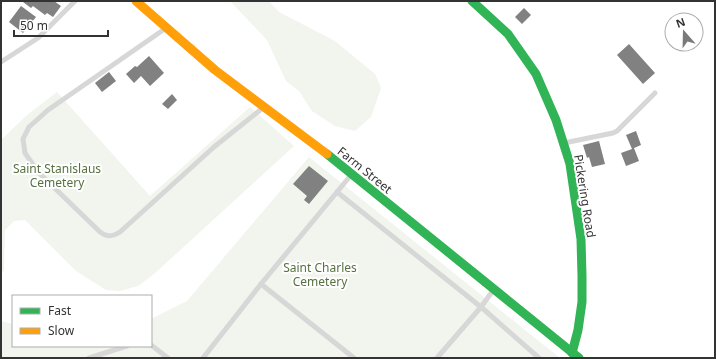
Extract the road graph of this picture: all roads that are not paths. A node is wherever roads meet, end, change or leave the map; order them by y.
1 (75, 1) edge
2 (136, 1) edge
3 (472, 1) edge
4 (167, 28) junction
5 (1, 62) edge
6 (655, 93) dead end
7 (265, 107) junction
8 (563, 143) junction
9 (351, 174) junction
10 (337, 192) junction
11 (261, 284) junction
12 (494, 289) junction
13 (481, 307) junction
14 (152, 346) edge
15 (124, 347) edge
16 (576, 355) edge
17 (89, 358) edge
18 (168, 358) edge
19 (203, 358) edge
20 (354, 358) edge
21 (438, 358) edge
22 (539, 358) edge

1 - 5 lane
2 - 4 street, Farm Street
3 - 8 street, Pickering Road
4 - 7 street, Farm Street
4 - 7 lane
6 - 8 lane
7 - 9 street, Farm Street
8 - 16 street, Pickering Road
9 - 10 lane
9 - 12 street, Farm Street
10 - 11 lane
10 - 13 lane
11 - 19 lane
11 - 20 lane
12 - 13 lane
12 - 16 street, Farm Street
13 - 21 lane
13 - 22 lane
14 - 18 lane
15 - 17 lane

